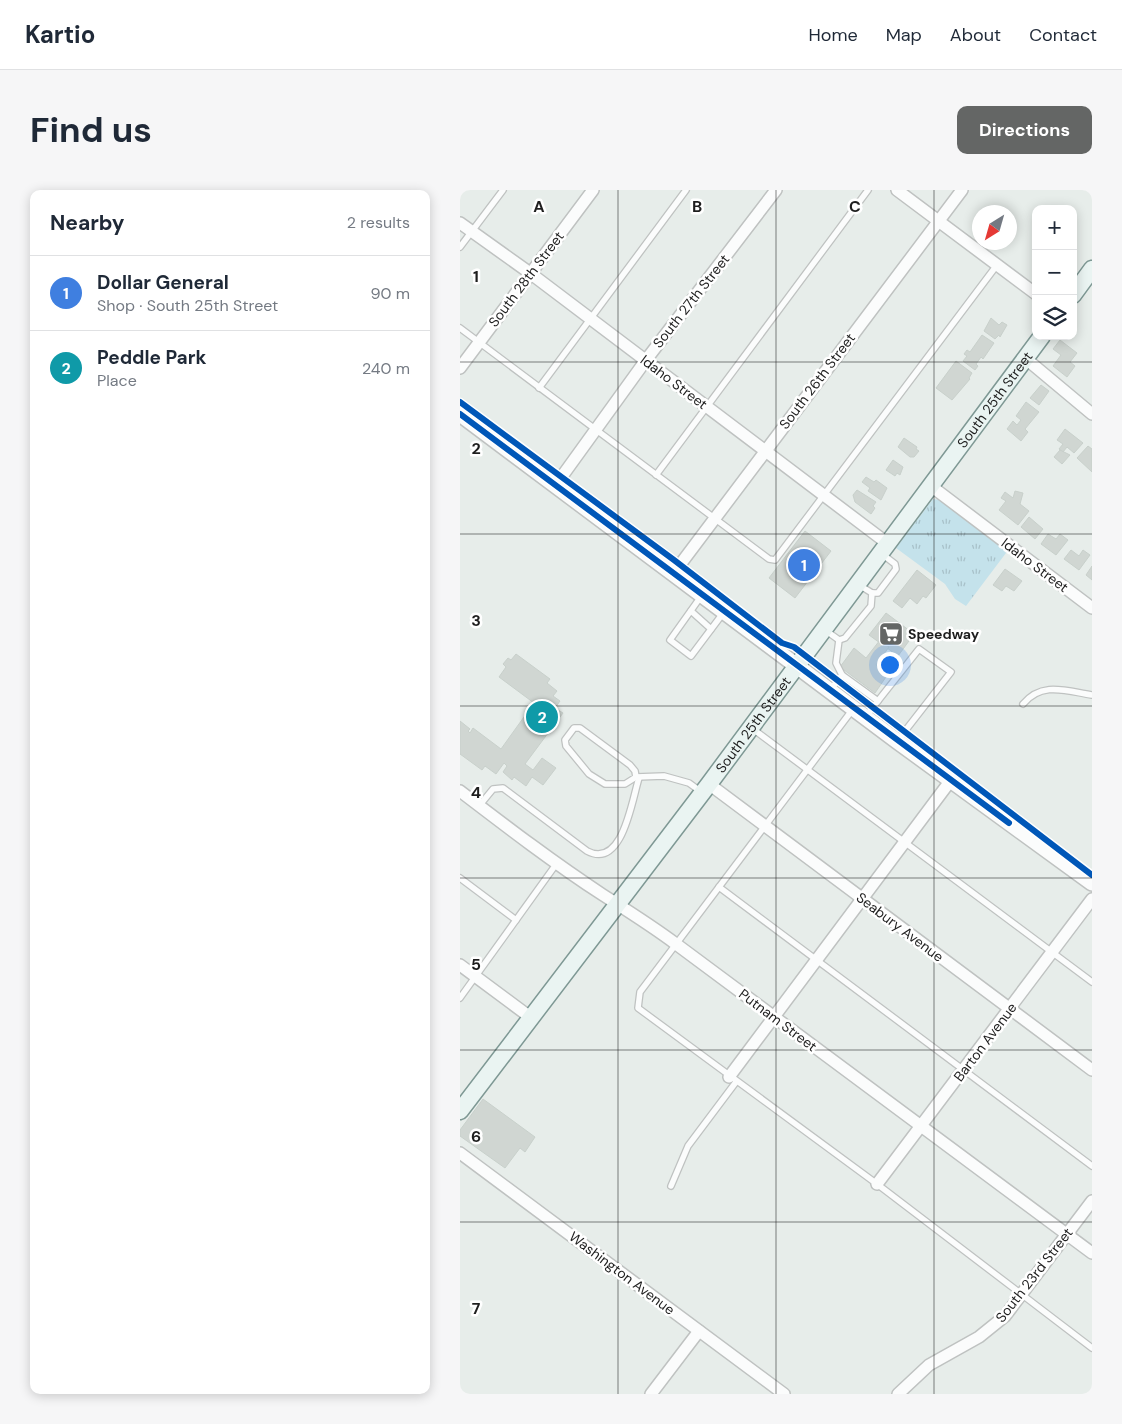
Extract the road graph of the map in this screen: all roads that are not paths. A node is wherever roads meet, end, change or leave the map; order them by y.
1 (503, 190) edge
2 (593, 190) edge
3 (686, 190) edge
4 (776, 190) edge
5 (868, 190) edge
6 (897, 190) edge
7 (962, 190) edge
8 (939, 222) junction
9 (460, 223) edge
10 (472, 231) junction
11 (460, 247) edge
12 (997, 265) junction
13 (1092, 269) edge
14 (530, 273) junction
15 (1077, 290) edge
16 (1032, 291) edge
17 (591, 319) junction
18 (460, 328) edge
19 (1039, 340) edge
20 (479, 343) junction
21 (1025, 358) junction
22 (646, 360) junction
23 (460, 368) edge
24 (539, 388) junction
25 (707, 406) junction
26 (460, 414) edge
27 (1092, 414) edge
28 (595, 430) junction
29 (764, 450) junction
30 (656, 475) junction
31 (555, 486) junction
32 (931, 486) junction
33 (824, 495) junction
34 (714, 518) junction
35 (883, 548) junction
36 (673, 574) junction
37 (858, 584) junction
38 (872, 593) junction
39 (702, 595) junction
40 (1092, 608) edge
41 (691, 612) junction
42 (724, 612) junction
43 (711, 629) junction
44 (824, 629) junction
45 (839, 640) junction
46 (797, 666) junction
47 (842, 674) junction
48 (830, 691) junction
49 (1092, 695) edge
50 (878, 701) junction
51 (1023, 704) dead end
52 (860, 713) junction
53 (751, 727) junction
54 (897, 742) junction
55 (808, 769) junction
56 (638, 777) junction
57 (951, 780) junction
58 (705, 788) junction
59 (460, 791) edge
60 (479, 806) junction
61 (765, 826) junction
62 (905, 842) junction
63 (557, 863) junction
64 (460, 878) edge
65 (1092, 883) edge
66 (719, 887) junction
67 (862, 898) junction
68 (1092, 899) edge
69 (618, 903) junction
70 (516, 920) junction
71 (676, 944) junction
72 (1052, 952) junction
73 (817, 959) junction
74 (460, 965) edge
75 (475, 977) junction
76 (1092, 982) edge
77 (460, 998) edge
78 (1010, 1009) junction
79 (774, 1017) junction
80 (530, 1018) junction
81 (964, 1068) junction
82 (1092, 1070) edge
83 (733, 1079) junction
84 (460, 1111) edge
85 (920, 1126) junction
86 (460, 1153) edge
87 (1092, 1166) edge
88 (877, 1184) junction
89 (671, 1186) dead end
90 (1092, 1201) edge
91 (1066, 1234) junction
92 (1092, 1254) edge
93 (1023, 1294) junction
94 (699, 1331) junction
95 (1092, 1348) edge
96 (651, 1394) edge
97 (784, 1394) edge
98 (898, 1394) edge

1 - 10 lane
2 - 14 street, South 28th Street
3 - 17 lane
4 - 22 street, South 27th Street
5 - 25 lane
6 - 8 street
7 - 8 street, South 26th Street
8 - 12 street
8 - 29 street, South 26th Street
9 - 10 street, Idaho Street
10 - 11 lane
10 - 14 street, Idaho Street
12 - 16 street
12 - 33 lane
13 - 15 main road
14 - 17 street, Idaho Street
14 - 20 street, South 28th Street
17 - 22 street, Idaho Street
17 - 24 lane
18 - 20 lane
19 - 21 main road, South 25th Street
20 - 23 street, South 28th Street
20 - 24 lane
21 - 27 street
21 - 32 main road, South 25th Street
22 - 25 street, Idaho Street
22 - 28 street, South 27th Street
24 - 28 lane
25 - 29 street, Idaho Street
25 - 30 lane
26 - 31 street
28 - 30 lane
28 - 31 street, South 27th Street
29 - 33 street, Idaho Street
29 - 34 street, South 26th Street
30 - 34 lane
31 - 36 street
32 - 35 main road, South 25th Street
32 - 40 street, Idaho Street
33 - 34 lane
33 - 35 street, Idaho Street
34 - 36 street, South 26th Street
35 - 37 main road, South 25th Street
35 - 38 lane
36 - 39 street
37 - 38 lane
37 - 44 main road, South 25th Street
38 - 45 lane
39 - 41 lane
39 - 42 street
41 - 43 lane
41 - 43 lane
42 - 43 lane
42 - 46 street
44 - 45 lane
44 - 46 main road, South 25th Street
45 - 47 lane
46 - 48 street
46 - 53 main road, South 25th Street
47 - 48 lane
47 - 50 lane
48 - 52 street
49 - 51 lane
50 - 52 lane
50 - 54 lane
52 - 54 street
52 - 55 lane
53 - 55 lane
53 - 58 main road, South 25th Street
54 - 57 street
55 - 61 lane
55 - 62 lane
56 - 56 lane
56 - 58 lane
56 - 60 lane
57 - 62 street
57 - 65 street
58 - 61 street, Seabury Avenue
58 - 69 main road, South 25th Street
59 - 60 street, Putnam Street
60 - 63 street, Putnam Street
61 - 66 lane
61 - 67 street, Seabury Avenue
62 - 67 street
62 - 72 lane
63 - 69 street, Putnam Street
63 - 70 lane
64 - 70 lane
66 - 71 lane
66 - 73 lane
67 - 73 street
67 - 78 street, Seabury Avenue
68 - 72 street, Barton Avenue
69 - 71 street, Putnam Street
69 - 80 main road, South 25th Street
70 - 75 lane
71 - 79 street, Putnam Street
71 - 83 lane
72 - 76 lane
72 - 78 street, Barton Avenue
73 - 79 street
73 - 81 lane
74 - 75 street
75 - 77 lane
75 - 80 street
78 - 81 street, Barton Avenue
78 - 82 street, Seabury Avenue
79 - 83 street
79 - 85 street, Putnam Street
80 - 84 main road, South 25th Street
81 - 85 street, Barton Avenue
81 - 87 lane
83 - 88 lane
83 - 89 lane
85 - 88 street, Barton Avenue
85 - 91 street, Putnam Street
86 - 94 street, Washington Avenue
88 - 93 lane
90 - 91 street, South 23rd Street
91 - 92 street, Putnam Street
91 - 93 street, South 23rd Street
93 - 95 lane
93 - 98 street, South 23rd Street
94 - 96 street
94 - 97 street, Washington Avenue

